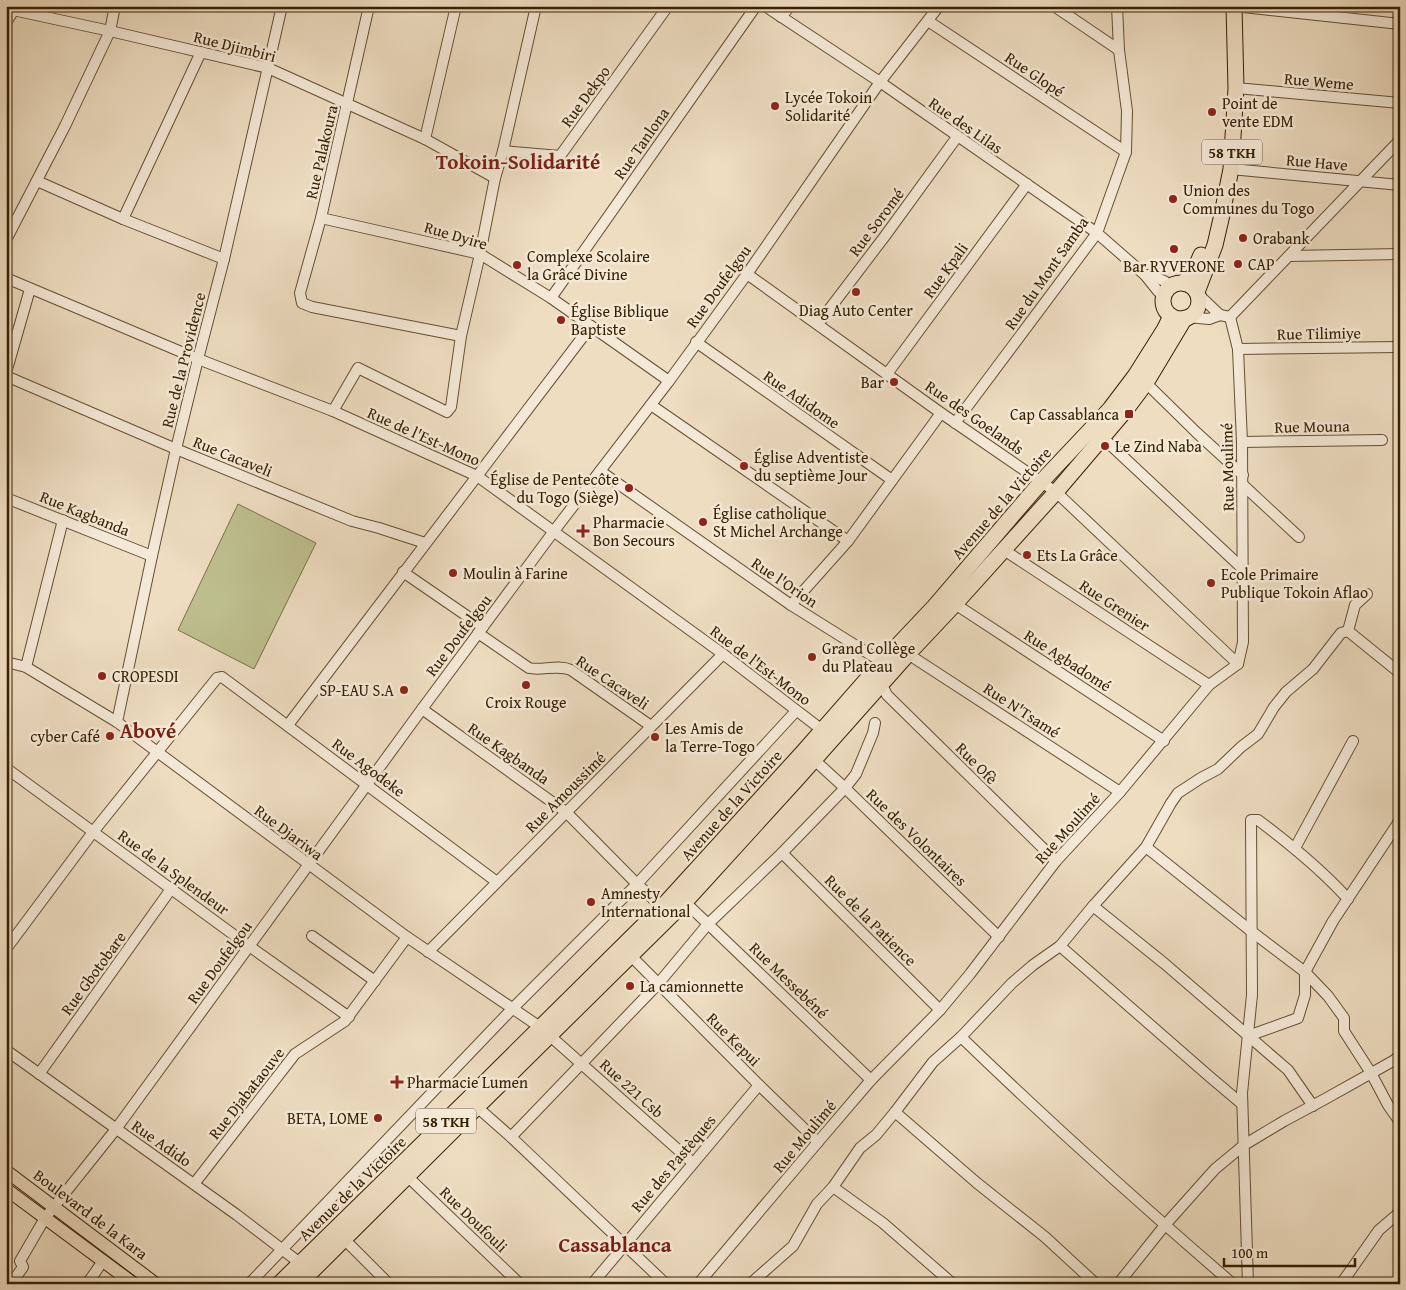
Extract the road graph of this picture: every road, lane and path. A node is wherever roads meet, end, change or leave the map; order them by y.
1 (115, 6) edge
2 (282, 6) edge
3 (369, 6) edge
4 (456, 6) edge
5 (536, 6) edge
6 (668, 6) edge
7 (756, 6) edge
8 (765, 6) edge
9 (790, 6) edge
10 (939, 6) edge
11 (1054, 6) edge
12 (1117, 6) edge
13 (1226, 6) edge
14 (1234, 6) edge
15 (12, 8) edge
16 (781, 17) junction
17 (928, 21) junction
18 (6, 23) edge
19 (1400, 24) edge
20 (110, 31) junction
21 (1119, 50) junction
22 (201, 52) junction
23 (268, 68) junction
24 (880, 82) junction
25 (1236, 88) junction
26 (1400, 103) edge
27 (348, 104) junction
28 (957, 137) junction
29 (425, 139) junction
30 (1400, 140) edge
31 (503, 151) junction
32 (1126, 152) junction
33 (1231, 169) junction
34 (495, 178) junction
35 (37, 181) junction
36 (1360, 181) junction
37 (1027, 184) junction
38 (1400, 186) edge
39 (321, 218) junction
40 (123, 219) junction
41 (1097, 233) junction
42 (6, 240) edge
43 (480, 254) junction
44 (1400, 254) edge
45 (1289, 256) junction
46 (224, 259) junction
47 (747, 274) junction
48 (6, 278) edge
49 (30, 289) junction
50 (1183, 290) junction
51 (551, 298) junction
52 (1225, 316) junction
53 (1182, 317) junction
54 (818, 324) junction
55 (590, 326) junction
56 (461, 336) junction
57 (696, 342) junction
58 (1400, 347) edge
59 (1238, 349) junction
60 (198, 359) junction
61 (6, 373) edge
62 (887, 374) junction
63 (6, 376) edge
64 (669, 381) junction
65 (1146, 383) junction
66 (651, 405) junction
67 (333, 411) junction
68 (941, 413) junction
69 (955, 423) junction
70 (1102, 437) junction
71 (1382, 440) dead end
72 (1242, 442) junction
73 (176, 449) junction
74 (600, 470) junction
75 (477, 476) junction
76 (892, 480) junction
77 (1243, 480) junction
78 (1042, 482) junction
79 (1056, 492) junction
80 (6, 498) edge
81 (63, 520) junction
82 (554, 531) junction
83 (1299, 537) dead end
84 (848, 541) junction
85 (425, 543) junction
86 (1004, 550) junction
87 (152, 556) junction
88 (1242, 568) junction
89 (403, 572) junction
90 (1368, 594) dead end
91 (955, 604) junction
92 (791, 605) junction
93 (480, 630) junction
94 (1348, 630) junction
95 (723, 654) junction
96 (908, 654) junction
97 (6, 662) edge
98 (882, 662) junction
99 (1238, 664) junction
100 (26, 667) junction
101 (1400, 673) edge
102 (881, 684) junction
103 (1209, 685) junction
104 (422, 709) junction
105 (796, 711) junction
106 (117, 722) junction
107 (875, 723) dead end
108 (288, 725) junction
109 (651, 726) junction
110 (827, 734) junction
111 (1164, 741) junction
112 (1354, 741) dead end
113 (158, 752) junction
114 (809, 755) junction
115 (8, 774) edge
116 (367, 785) junction
117 (845, 788) junction
118 (1120, 792) junction
119 (566, 812) junction
120 (1400, 820) edge
121 (93, 832) junction
122 (1146, 847) junction
123 (1295, 848) junction
124 (782, 853) junction
125 (1056, 861) junction
126 (308, 864) junction
127 (497, 882) junction
128 (637, 884) junction
129 (171, 889) junction
130 (1348, 898) junction
131 (685, 902) junction
132 (1093, 906) junction
133 (662, 907) junction
134 (708, 924) junction
135 (1251, 931) junction
136 (312, 936) dead end
137 (999, 937) junction
138 (407, 938) junction
139 (249, 946) junction
140 (1060, 946) junction
141 (6, 948) edge
142 (428, 952) junction
143 (631, 956) junction
144 (1305, 972) junction
145 (375, 981) junction
146 (658, 984) junction
147 (513, 1008) junction
148 (940, 1010) junction
149 (349, 1017) junction
150 (545, 1031) junction
151 (1248, 1036) junction
152 (961, 1037) junction
153 (6, 1050) edge
154 (1400, 1056) edge
155 (582, 1064) junction
156 (39, 1074) junction
157 (1372, 1074) junction
158 (871, 1080) junction
159 (759, 1086) junction
160 (1242, 1104) junction
161 (1313, 1106) junction
162 (476, 1107) junction
163 (895, 1112) junction
164 (1400, 1122) edge
165 (116, 1129) junction
166 (511, 1137) junction
167 (818, 1142) junction
168 (1244, 1145) junction
169 (693, 1163) junction
170 (6, 1171) edge
171 (407, 1176) junction
172 (194, 1184) junction
173 (833, 1187) junction
174 (6, 1189) edge
175 (53, 1206) junction
176 (1400, 1212) edge
177 (45, 1218) junction
178 (1165, 1225) junction
179 (344, 1239) junction
180 (625, 1245) junction
181 (283, 1249) junction
182 (104, 1261) junction
183 (300, 1263) junction
184 (1124, 1282) edge
185 (10, 1284) edge
186 (87, 1284) edge
187 (134, 1284) edge
188 (156, 1284) edge
189 (250, 1284) edge
190 (279, 1284) edge
191 (299, 1284) edge
192 (389, 1284) edge
193 (520, 1284) edge
194 (592, 1284) edge
195 (666, 1284) edge
196 (698, 1284) edge
197 (750, 1284) edge
198 (953, 1284) edge
199 (1096, 1284) edge
200 (1234, 1284) edge
201 (1248, 1284) edge
202 (1341, 1284) edge

1 - 20 street
2 - 23 street, Rue de la Providence
3 - 27 street, Rue Palakoura
4 - 29 street
5 - 31 street
6 - 31 street, Rue Dekpo
7 - 51 street, Rue Tanlona
8 - 16 street, Rue des Lilas
9 - 16 street
10 - 17 street, Rue Doufelgou
11 - 21 street
12 - 21 street, Rue du Mont Samba
13 - 50 highway, 58 TKH
14 - 19 street
14 - 25 highway, 58 TKH
15 - 18 street
15 - 20 street, Rue Djimbiri
16 - 24 street, Rue des Lilas
17 - 24 street, Rue Doufelgou
17 - 32 street, Rue Glopé
20 - 22 street, Rue Djimbiri
20 - 35 street
21 - 32 street, Rue du Mont Samba
22 - 23 street, Rue Djimbiri
22 - 40 street
23 - 27 street, Rue Djimbiri
23 - 46 street, Rue de la Providence
24 - 28 street, Rue des Lilas
24 - 47 street, Rue Doufelgou
25 - 26 street, Rue Weme
25 - 33 highway, 58 TKH
27 - 29 street, Rue Djimbiri
27 - 39 street, Rue Palakoura
28 - 37 street, Rue des Lilas
28 - 54 street, Rue Soromé
29 - 34 street, Rue Djimbiri
30 - 36 street
31 - 34 street
32 - 41 street, Rue du Mont Samba
33 - 36 street, Rue Have
33 - 50 highway, 58 TKH
34 - 43 street
35 - 40 street
35 - 42 street
36 - 38 street, Rue Have
36 - 45 street
37 - 41 street, Rue des Lilas
37 - 62 street, Rue Kpali
39 - 43 street, Rue Dyire
39 - 56 street, Rue Palakoura
40 - 46 street
41 - 50 street, Rue des Lilas
41 - 69 street, Rue du Mont Samba
43 - 51 street, Rue Dyire
43 - 56 street
44 - 45 street
45 - 52 street
46 - 60 street, Rue de la Providence
47 - 54 street, Rue des Goelands
47 - 57 street, Rue Doufelgou
48 - 49 street, Rue de l'Est-Mono
49 - 60 street, Rue de l'Est-Mono
49 - 61 street
50 - 52 street, Rue des Lilas
50 - 53 highway
50 - 53 highway
51 - 55 street, Rue Dyire
52 - 53 street
52 - 59 street, Rue Moulimé
53 - 65 highway, Avenue de la Victoire / 58 TKH
53 - 78 highway, Avenue de la Victoire / 58 TKH
54 - 62 street, Rue des Goelands
55 - 64 street, Rue Dyire
55 - 75 street
56 - 67 street
57 - 64 street, Rue Doufelgou
57 - 76 street, Rue Adidome
58 - 59 street, Rue Tilimiye
59 - 72 street, Rue Moulimé
60 - 67 street, Rue de l'Est-Mono
60 - 73 street, Rue de la Providence
62 - 68 street, Rue des Goelands
63 - 73 street, Rue Cacaveli
64 - 66 street, Rue Doufelgou
65 - 70 highway, Avenue de la Victoire / 58 TKH
65 - 77 street
66 - 74 street, Rue Doufelgou
66 - 84 street
67 - 75 street, Rue de l'Est-Mono
68 - 69 street, Rue des Goelands
68 - 76 street
69 - 78 street, Rue des Goelands
70 - 79 highway, Avenue de la Victoire / 58 TKH
70 - 88 street
71 - 72 street, Rue Mouna
72 - 77 street, Rue Moulimé
73 - 85 street, Rue Cacaveli
73 - 87 street, Rue de la Providence
74 - 82 street, Rue Doufelgou
74 - 92 street, Rue l'Orion
75 - 82 street, Rue de l'Est-Mono
75 - 85 street
76 - 84 street
77 - 83 street
77 - 88 street, Rue Moulimé
78 - 79 street, Rue des Goelands
78 - 98 highway, Avenue de la Victoire / 58 TKH
79 - 86 highway, Avenue de la Victoire / 58 TKH
79 - 99 street, Rue des Goelands
80 - 81 street, Rue Kagbanda
81 - 87 street, Rue Kagbanda
81 - 100 street
82 - 93 street, Rue Doufelgou
82 - 95 street, Rue de l'Est-Mono
84 - 92 street
85 - 89 street
86 - 91 highway, Avenue de la Victoire / 58 TKH
86 - 103 street, Rue Grenier
87 - 106 street, Rue de la Providence
88 - 99 street, Rue Moulimé
89 - 93 street, Rue Cacaveli
89 - 108 street
90 - 94 street
91 - 96 highway, Avenue de la Victoire / 58 TKH
91 - 111 street, Rue Agbadomé
92 - 98 street, Rue l'Orion
93 - 104 street, Rue Doufelgou
93 - 109 street, Rue Cacaveli
94 - 101 street
94 - 122 street
95 - 105 street, Rue de l'Est-Mono
95 - 109 street, Rue Amoussimé
96 - 102 highway, Avenue de la Victoire / 58 TKH
96 - 118 street, Rue N'Tsamé
97 - 100 street, Rue Djariwa
98 - 110 highway, Avenue de la Victoire / 58 TKH
99 - 103 street, Rue Moulimé
100 - 106 street, Rue Djariwa
102 - 110 highway, Avenue de la Victoire / 58 TKH
102 - 125 street, Rue Ofè
103 - 111 street, Rue Moulimé
104 - 116 street, Rue Doufelgou
104 - 119 street, Rue Kagbanda
105 - 110 street, Rue de l'Est-Mono
105 - 128 street
106 - 113 street, Rue Djariwa
107 - 117 street
108 - 113 street, Rue Agodeke
108 - 116 street, Rue Agodeke
109 - 119 street, Rue Amoussimé
110 - 114 highway, Avenue de la Victoire / 58 TKH
111 - 118 street, Rue Moulimé
112 - 123 street
113 - 121 street
113 - 126 street, Rue Djariwa
114 - 117 street, Rue des Volontaires
114 - 131 highway, Avenue de la Victoire / 58 TKH
114 - 133 highway, Avenue de la Victoire / 58 TKH
115 - 121 street, Rue de la Splendeur
116 - 126 street, Rue Doufelgou
116 - 127 street, Rue Agodeke
117 - 124 street
117 - 137 street, Rue des Volontaires
118 - 125 street, Rue Moulimé
119 - 127 street, Rue Amoussimé
119 - 128 street, Rue Kagbanda
120 - 130 street
121 - 129 street, Rue de la Splendeur
121 - 141 street
122 - 132 street
122 - 135 street
123 - 130 street
123 - 135 street
124 - 134 street
124 - 148 street, Rue de la Patience
125 - 137 street, Rue Moulimé
126 - 138 street, Rue Djariwa
126 - 139 street, Rue Doufelgou
127 - 142 street, Rue Amoussimé
128 - 133 street, Rue Kagbanda
128 - 147 street
129 - 139 street, Rue de la Splendeur
129 - 156 street, Rue Gbotobare
130 - 144 street
131 - 134 street, Rue Messebéné
131 - 143 highway, Avenue de la Victoire / 58 TKH
132 - 140 street
132 - 151 street
133 - 150 highway, Avenue de la Victoire / 58 TKH
134 - 146 street
134 - 158 street, Rue Messebéné
135 - 144 street
135 - 151 street
136 - 145 street
137 - 148 street, Rue Moulimé
138 - 142 street, Rue Djariwa
138 - 145 street, Rue Djabataouve
139 - 149 street, Rue de la Splendeur
139 - 165 street, Rue Doufelgou
140 - 152 street
140 - 160 street
142 - 147 street, Rue Djariwa
143 - 146 street, Rue Kepui
143 - 150 highway, Avenue de la Victoire / 58 TKH
144 - 151 street
144 - 157 street
145 - 149 street, Rue Djabataouve
146 - 155 street
146 - 159 street, Rue Kepui
147 - 150 street, Rue Djariwa
147 - 181 street
148 - 158 street, Rue Moulimé
149 - 172 street, Rue Djabataouve
150 - 155 street, Rue 221 Csb
150 - 162 highway, Avenue de la Victoire / 58 TKH
150 - 183 highway, Avenue de la Victoire / 58 TKH
151 - 160 street
151 - 161 street
152 - 163 street
152 - 178 street
153 - 156 street, Rue Adido
154 - 157 street
155 - 166 street
155 - 169 street, Rue 221 Csb
156 - 165 street, Rue Adido
157 - 161 street
157 - 164 street
158 - 167 street, Rue Moulimé
159 - 167 street, Rue Kepui
159 - 169 street, Rue des Pastèques
160 - 168 street
161 - 168 street
162 - 166 street
162 - 171 highway, Avenue de la Victoire / 58 TKH
163 - 173 street
163 - 199 street
165 - 172 street, Rue Adido
165 - 175 street, Rue Doufelgou
166 - 180 street
167 - 196 street, Rue Moulimé
168 - 178 street
168 - 201 street
169 - 180 street, Rue des Pastèques
170 - 175 main road, Boulevard de la Kara
171 - 179 highway, Avenue de la Victoire / 58 TKH
171 - 193 street, Rue Doufouli
172 - 181 street, Rue Adido
173 - 197 street
173 - 198 street
174 - 177 main road, Boulevard de la Kara
175 - 177 street, Rue Doufelgou
175 - 188 main road, Boulevard de la Kara
176 - 202 street
177 - 182 main road, Boulevard de la Kara
177 - 185 street, Rue Doufelgou
178 - 184 street
178 - 200 street
179 - 191 highway, Avenue de la Victoire / 58 TKH
179 - 192 street
180 - 194 street, Rue des Pastèques
180 - 195 street
181 - 183 street, Rue Adido
181 - 189 street
182 - 186 street
182 - 187 main road, Boulevard de la Kara
183 - 190 highway, Avenue de la Victoire / 58 TKH

